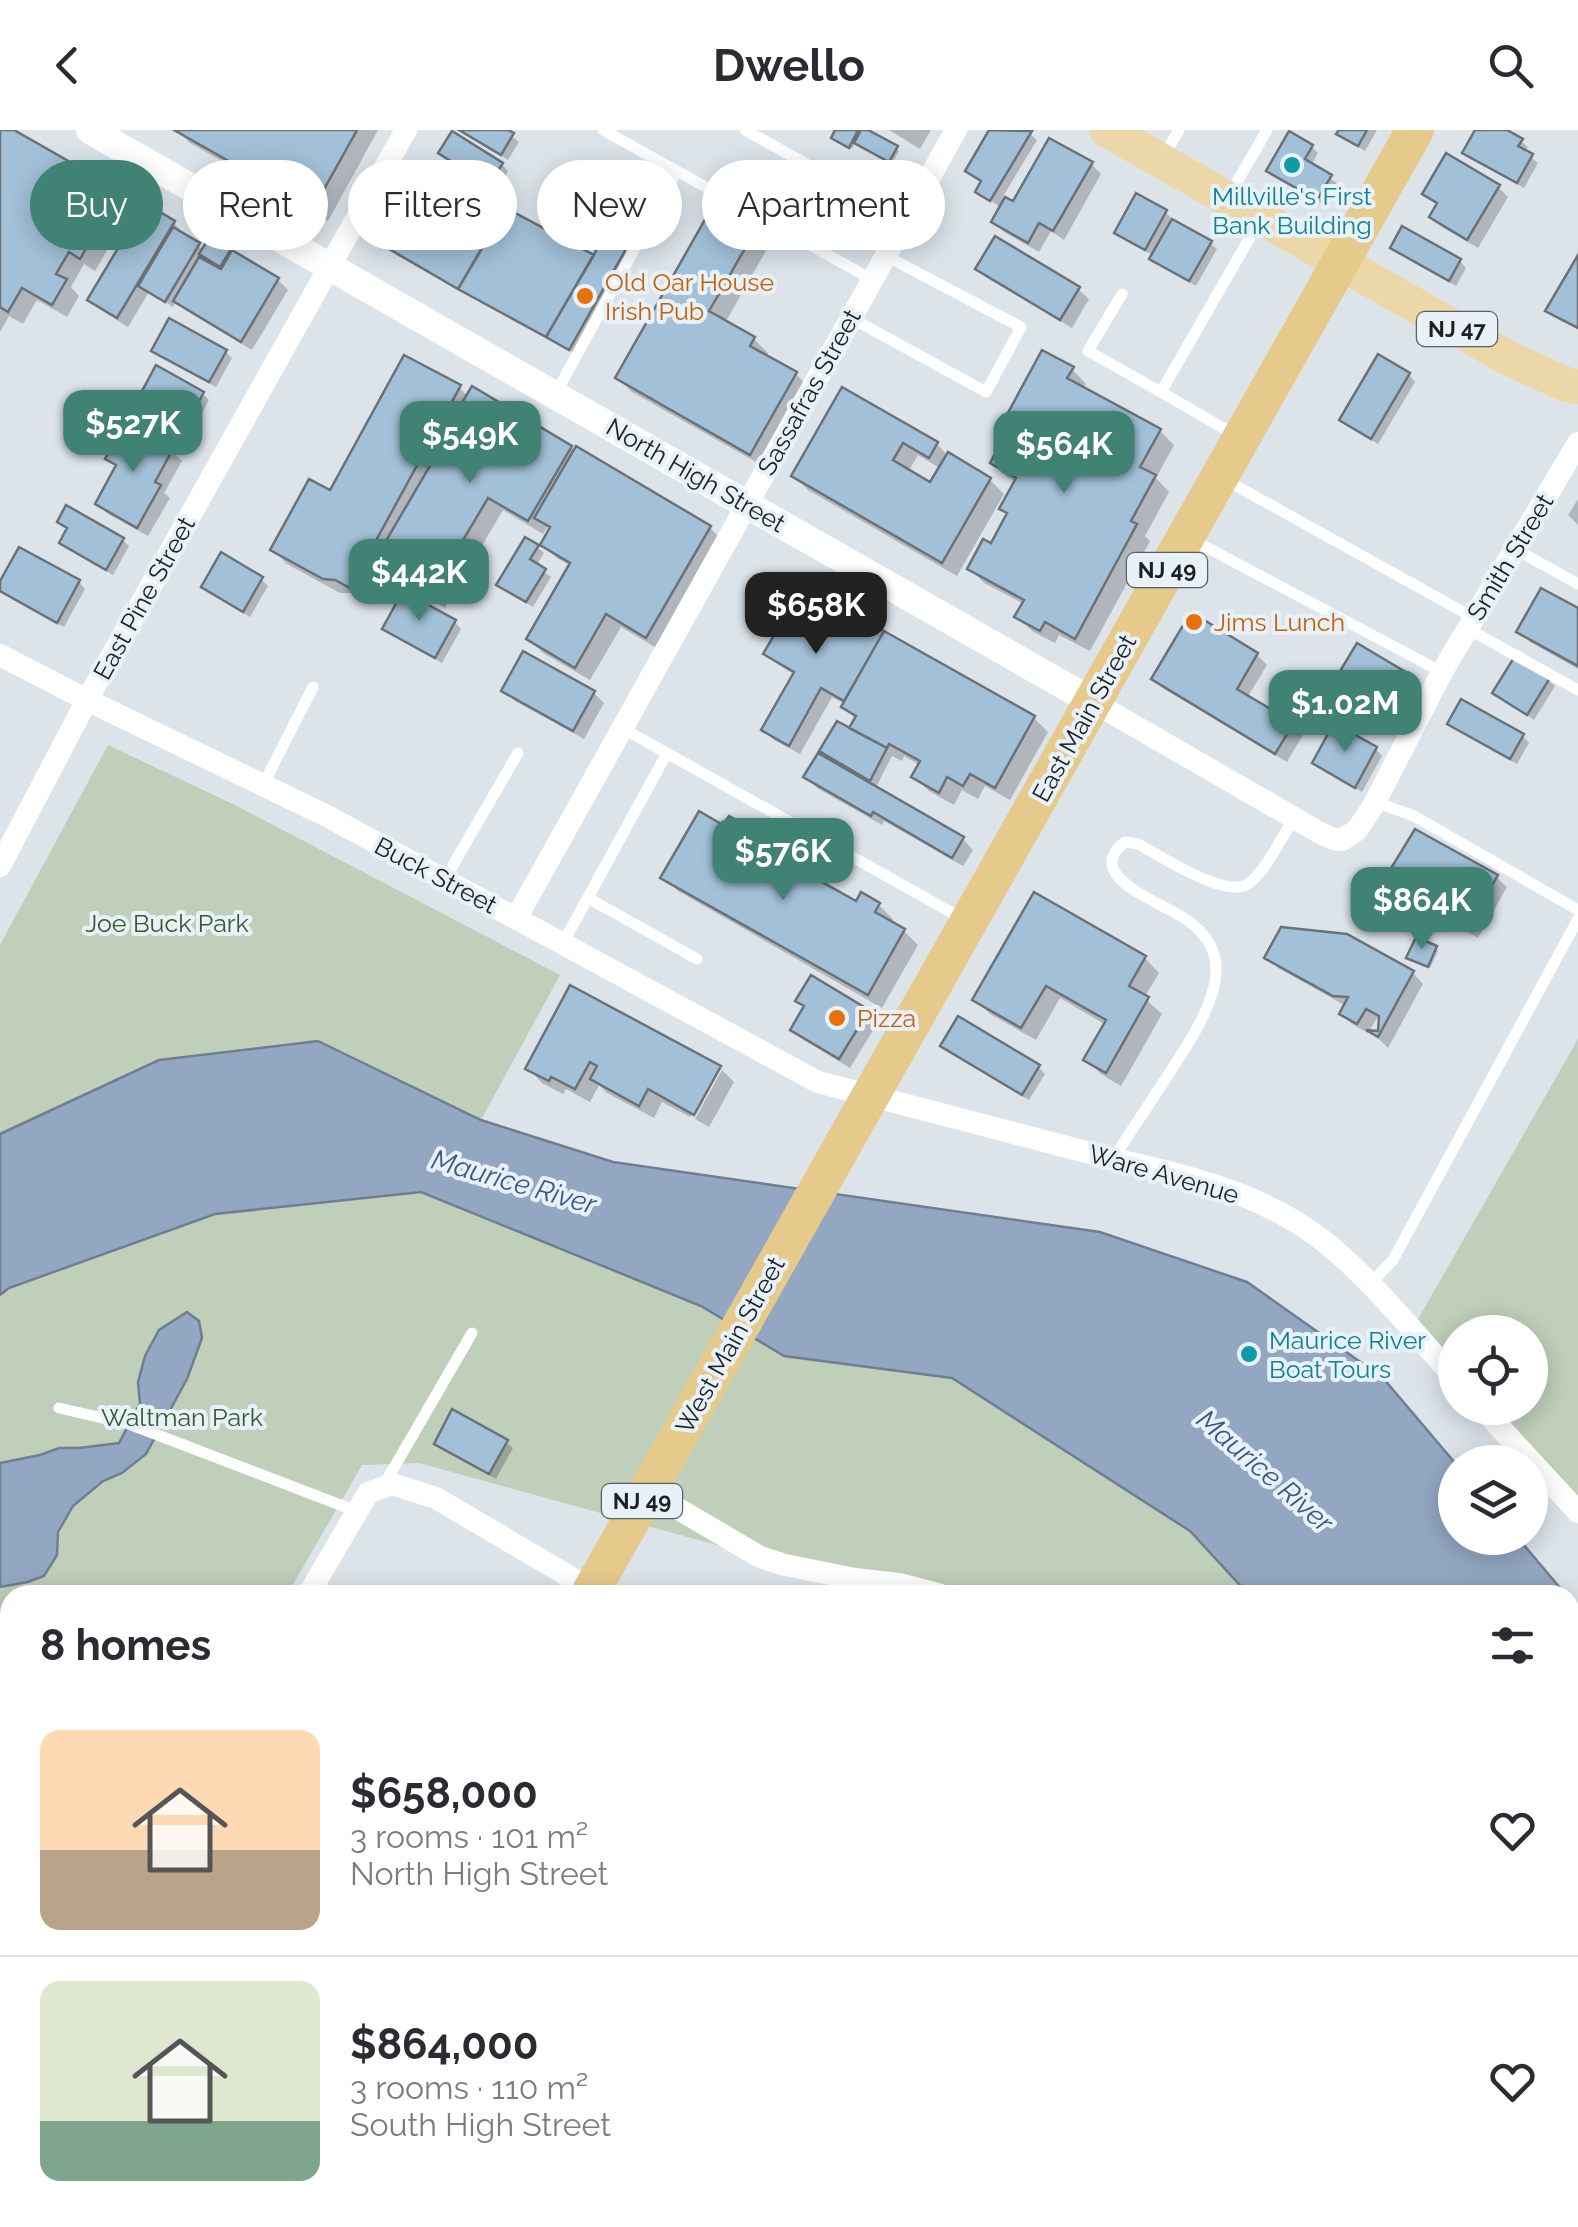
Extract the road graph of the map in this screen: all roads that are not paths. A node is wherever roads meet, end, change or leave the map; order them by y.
1 (90, 130) edge
2 (406, 130) edge
3 (603, 130) edge
4 (637, 130) edge
5 (746, 130) edge
6 (956, 130) edge
7 (1107, 130) edge
8 (1268, 130) edge
9 (1415, 130) edge
10 (629, 144) junction
11 (1170, 145) edge
12 (657, 160) edge
13 (800, 160) edge
14 (939, 160) edge
15 (682, 174) edge
16 (1228, 197) junction
17 (1262, 216) junction
18 (634, 250) edge
19 (889, 250) edge
20 (886, 256) junction
21 (1341, 262) junction
22 (330, 266) junction
23 (873, 280) junction
24 (1122, 294) dead end
25 (850, 318) junction
26 (1578, 387) edge
27 (1160, 392) junction
28 (555, 395) junction
29 (1241, 438) junction
30 (1578, 443) edge
31 (1220, 477) junction
32 (747, 504) junction
33 (1186, 536) junction
34 (1515, 549) junction
35 (1578, 584) edge
36 (1471, 623) junction
37 (0, 655) edge
38 (1442, 672) junction
39 (313, 687) dead end
40 (1578, 690) edge
41 (87, 700) junction
42 (1092, 702) junction
43 (622, 728) junction
44 (518, 753) dead end
45 (667, 754) junction
46 (262, 785) junction
47 (1375, 802) junction
48 (1294, 818) junction
49 (0, 866) edge
50 (445, 879) junction
51 (588, 898) junction
52 (1578, 910) edge
53 (517, 918) junction
54 (1578, 919) edge
55 (968, 922) junction
56 (563, 943) junction
57 (697, 958) dead end
58 (870, 1096) junction
59 (1113, 1159) junction
60 (1370, 1284) junction
61 (472, 1333) dead end
62 (1438, 1359) edge
63 (59, 1408) dead end
64 (1498, 1425) edge
65 (382, 1486) junction
66 (648, 1490) junction
67 (356, 1511) junction
68 (1578, 1512) edge
69 (314, 1585) edge
70 (577, 1585) edge
71 (595, 1585) edge
72 (837, 1585) edge
73 (903, 1585) edge

1 - 22 street, North High Street
2 - 22 street, East Pine Street
3 - 10 lane
4 - 10 lane
5 - 13 lane
6 - 14 street, Sassafras Street
7 - 11 main road, NJ 47
8 - 16 lane
9 - 21 highway, East Main Street / NJ 49
10 - 12 lane
11 - 16 main road, NJ 47
15 - 23 lane
16 - 17 main road, NJ 47
17 - 21 main road, NJ 47
17 - 27 lane
18 - 28 lane
19 - 20 street, Sassafras Street
20 - 23 street, Sassafras Street
20 - 25 lane
21 - 26 main road, NJ 47
21 - 29 highway, East Main Street / NJ 49
22 - 28 street, North High Street
22 - 41 street, East Pine Street
23 - 25 street, Sassafras Street
24 - 27 lane
25 - 32 street, Sassafras Street
27 - 29 lane
28 - 32 street, North High Street
29 - 31 highway, East Main Street / NJ 49
30 - 34 street, Smith Street
31 - 33 highway, East Main Street / NJ 49
31 - 36 lane
32 - 42 street, North High Street
32 - 43 street, Sassafras Street
33 - 38 lane
33 - 42 highway, East Main Street / NJ 49
34 - 35 lane
34 - 36 street, Smith Street
36 - 38 street, Smith Street
36 - 40 lane
37 - 41 street, Buck Street
38 - 47 street, Smith Street
39 - 46 lane
41 - 46 street, Buck Street
41 - 49 street, East Pine Street
42 - 48 street
42 - 55 highway, East Main Street / NJ 49
43 - 45 lane
43 - 53 street, Sassafras Street
44 - 50 lane
45 - 51 lane
45 - 55 lane
46 - 50 street, Buck Street
47 - 48 street, Smith Street
47 - 52 lane
48 - 59 lane
50 - 53 street, Buck Street
51 - 56 lane
51 - 57 lane
53 - 56 street, Buck Street
54 - 60 lane
55 - 58 highway, East Main Street / NJ 49
56 - 58 street, Buck Street
58 - 59 street, Ware Avenue
58 - 66 highway, West Main Street / NJ 49
59 - 60 street, Ware Avenue
60 - 62 street, Ware Avenue
61 - 65 lane
63 - 67 lane
64 - 68 street
65 - 67 street
65 - 70 street
66 - 71 highway, West Main Street / NJ 49
66 - 72 street
67 - 69 street
72 - 73 street

